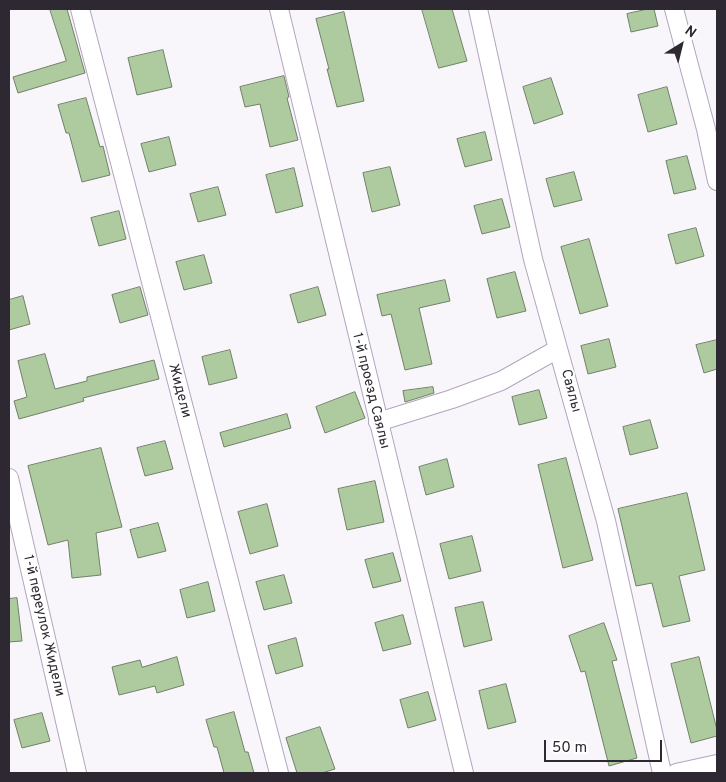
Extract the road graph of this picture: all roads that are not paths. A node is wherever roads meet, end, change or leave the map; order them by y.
1 (80, 9) edge
2 (279, 9) edge
3 (478, 9) edge
4 (674, 9) edge
5 (717, 181) edge
6 (558, 349) junction
7 (378, 422) junction
8 (9, 478) edge
9 (717, 764) edge
10 (77, 773) edge
11 (279, 773) edge
12 (464, 773) edge
13 (662, 773) edge
14 (676, 773) edge

1 - 11 street, Жидели
2 - 7 street, 1-й проезд Саялы
3 - 6 street, Саялы
4 - 5 street
6 - 7 street
6 - 13 street, Саялы
7 - 12 street, 1-й проезд Саялы
8 - 10 street, 1-й переулок Жидели
9 - 14 street

